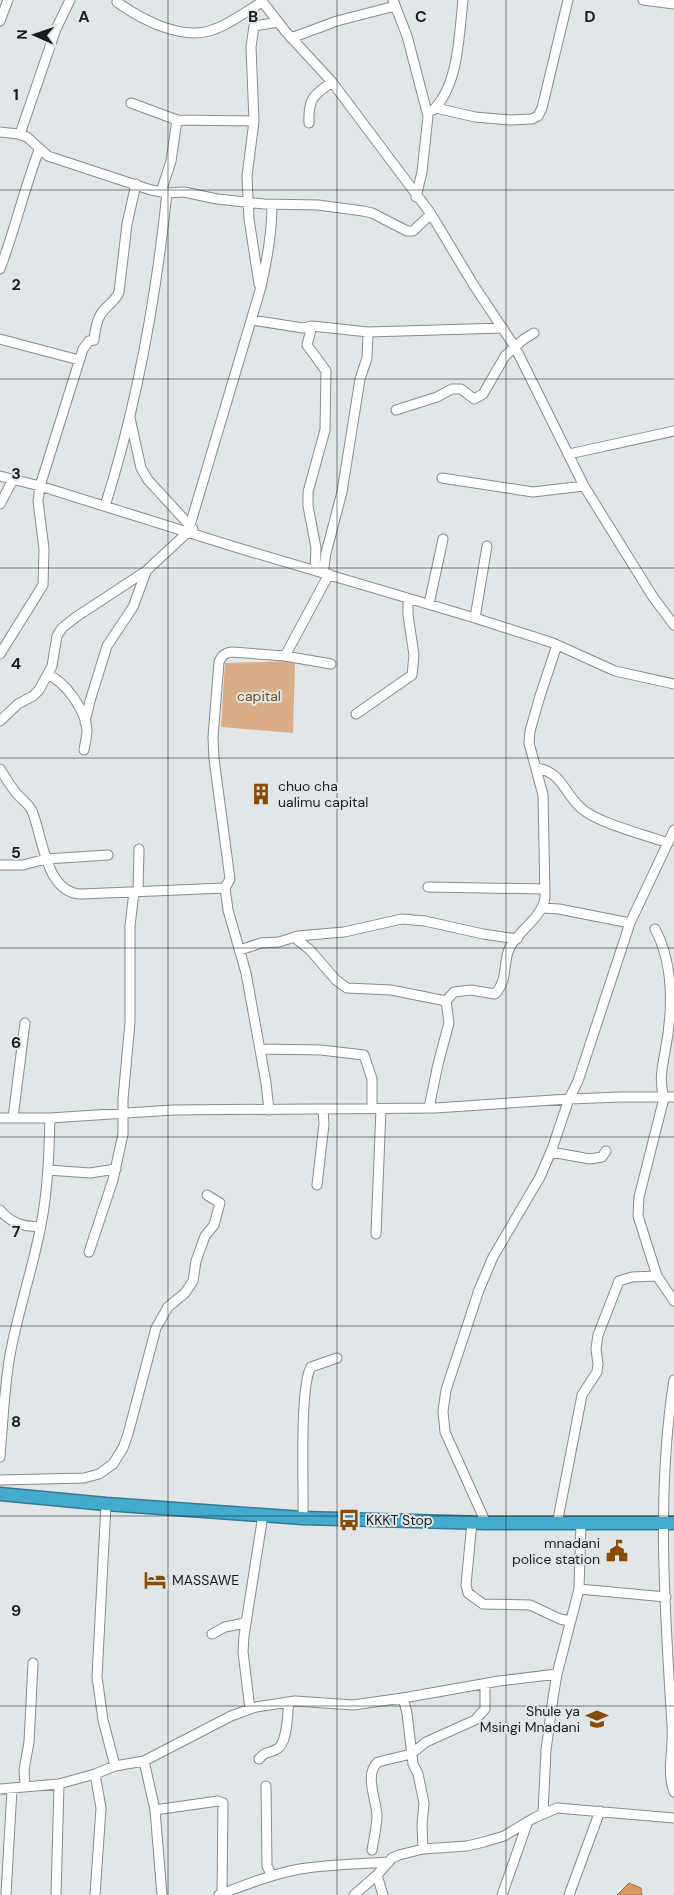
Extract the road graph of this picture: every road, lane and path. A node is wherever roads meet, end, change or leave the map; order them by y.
1 (8, 0) edge
2 (70, 0) edge
3 (118, 0) edge
4 (463, 0) edge
5 (568, 0) edge
6 (643, 0) edge
7 (262, 1) edge
8 (394, 3) edge
9 (674, 4) edge
10 (0, 21) edge
11 (278, 22) junction
12 (291, 38) junction
13 (332, 82) junction
14 (130, 103) dead end
15 (436, 108) junction
16 (428, 116) junction
17 (177, 120) junction
18 (254, 121) junction
19 (309, 123) dead end
20 (0, 132) edge
21 (20, 134) junction
22 (39, 150) junction
23 (136, 184) junction
24 (164, 193) junction
25 (416, 197) junction
26 (249, 202) junction
27 (272, 204) junction
28 (431, 214) junction
29 (0, 269) edge
30 (260, 289) junction
31 (252, 320) junction
32 (312, 326) junction
33 (503, 328) junction
34 (368, 332) junction
35 (534, 332) dead end
36 (0, 339) edge
37 (515, 347) junction
38 (79, 360) junction
39 (396, 410) dead end
40 (130, 413) junction
41 (674, 431) edge
42 (569, 454) junction
43 (0, 476) edge
44 (442, 478) dead end
45 (13, 480) junction
46 (40, 486) junction
47 (584, 486) junction
48 (0, 504) edge
49 (105, 506) junction
50 (189, 529) junction
51 (442, 539) dead end
52 (487, 546) dead end
53 (146, 571) junction
54 (322, 572) junction
55 (408, 598) junction
56 (429, 604) junction
57 (476, 618) junction
58 (674, 625) edge
59 (557, 645) junction
60 (0, 654) edge
61 (285, 656) junction
62 (331, 664) dead end
63 (48, 675) junction
64 (674, 684) edge
65 (356, 714) dead end
66 (0, 720) edge
67 (85, 722) junction
68 (84, 750) dead end
69 (537, 768) junction
70 (0, 769) edge
71 (674, 830) edge
72 (668, 843) junction
73 (139, 849) dead end
74 (108, 855) dead end
75 (46, 859) junction
76 (0, 865) edge
77 (428, 887) dead end
78 (225, 888) junction
79 (545, 889) junction
80 (136, 892) junction
81 (543, 908) junction
82 (630, 922) junction
83 (655, 929) dead end
84 (294, 937) junction
85 (517, 938) junction
86 (240, 950) junction
87 (446, 1000) junction
88 (25, 1022) dead end
89 (260, 1049) junction
90 (674, 1097) edge
91 (569, 1098) junction
92 (664, 1098) junction
93 (429, 1108) junction
94 (323, 1109) junction
95 (376, 1109) junction
96 (269, 1110) junction
97 (123, 1112) junction
98 (0, 1118) edge
99 (14, 1118) junction
100 (50, 1118) junction
101 (551, 1152) junction
102 (606, 1152) dead end
103 (116, 1169) junction
104 (48, 1170) junction
105 (317, 1185) dead end
106 (207, 1194) dead end
107 (0, 1210) edge
108 (41, 1226) junction
109 (376, 1234) dead end
110 (90, 1252) dead end
111 (657, 1276) junction
112 (674, 1302) edge
113 (337, 1358) dead end
114 (674, 1380) edge
115 (1, 1423) edge
116 (0, 1458) edge
117 (0, 1480) edge
118 (0, 1494) edge
119 (106, 1504) junction
120 (263, 1515) junction
121 (303, 1518) junction
122 (472, 1522) junction
123 (486, 1523) junction
124 (669, 1523) edge
125 (557, 1524) junction
126 (582, 1524) junction
127 (579, 1589) junction
128 (666, 1597) junction
129 (570, 1621) junction
130 (245, 1623) junction
131 (212, 1634) dead end
132 (34, 1663) dead end
133 (557, 1674) junction
134 (485, 1684) junction
135 (403, 1698) junction
136 (289, 1702) junction
137 (250, 1709) junction
138 (411, 1754) junction
139 (260, 1759) dead end
140 (144, 1762) junction
141 (115, 1766) junction
142 (95, 1774) junction
143 (59, 1784) junction
144 (25, 1786) junction
145 (266, 1786) dead end
146 (0, 1789) edge
147 (12, 1789) junction
148 (674, 1792) edge
149 (155, 1810) junction
150 (600, 1811) junction
151 (543, 1814) junction
152 (674, 1818) edge
153 (527, 1824) junction
154 (423, 1849) junction
155 (372, 1850) dead end
156 (389, 1862) junction
157 (377, 1875) junction
158 (272, 1876) junction
159 (220, 1894) edge
160 (6, 1895) edge
161 (56, 1895) edge
162 (95, 1895) edge
163 (162, 1895) edge
164 (354, 1895) edge
165 (383, 1895) edge
166 (502, 1895) edge
167 (569, 1895) edge

1 - 10 street
2 - 21 street
3 - 7 street
4 - 15 street
5 - 15 street
6 - 9 street
7 - 11 street
8 - 12 street
8 - 16 street
11 - 12 street
11 - 18 street
12 - 13 street
13 - 19 street
13 - 25 street
14 - 17 street
15 - 16 street
16 - 25 street
17 - 18 street
17 - 24 street
18 - 26 street
20 - 21 street
21 - 22 street
22 - 23 street
22 - 29 street
23 - 24 street
23 - 38 street
24 - 26 street
24 - 40 street
25 - 28 street
26 - 27 street
26 - 30 street
27 - 28 street
27 - 30 street
28 - 33 street
30 - 31 street
31 - 32 street
31 - 50 street
32 - 34 street
32 - 54 street
33 - 34 street
33 - 37 street
34 - 54 street
35 - 37 street
36 - 38 street
37 - 39 street
37 - 42 street
38 - 46 street
40 - 49 street
40 - 50 street
41 - 42 street
42 - 47 street
43 - 45 street
44 - 47 street
45 - 46 street
45 - 48 street
46 - 49 street
46 - 60 street
47 - 58 street
49 - 50 street
50 - 53 street
50 - 54 street
51 - 56 street
52 - 57 street
53 - 63 street
53 - 67 street
54 - 55 street
54 - 61 street
55 - 56 street
55 - 65 street
56 - 57 street
57 - 59 street
59 - 64 street
59 - 69 street
61 - 62 street
61 - 78 street
63 - 66 street
63 - 67 street
67 - 68 street
69 - 72 street
69 - 79 street
70 - 75 street
71 - 72 street
72 - 82 street
73 - 80 street
74 - 75 street
75 - 76 street
75 - 80 street
77 - 79 street
78 - 80 street
78 - 86 street
79 - 81 street
80 - 97 street
81 - 82 street
81 - 85 street
82 - 91 street
83 - 92 street
84 - 85 street
84 - 86 street
84 - 87 street
85 - 87 street
86 - 89 street
87 - 93 street
88 - 99 street
89 - 95 street
89 - 96 street
90 - 92 street
91 - 92 street
91 - 93 street
91 - 101 street
92 - 111 street
93 - 95 street
94 - 95 street
94 - 96 street
94 - 105 street
95 - 109 street
96 - 97 street
97 - 100 street
97 - 103 street
98 - 99 street
99 - 100 street
100 - 104 street
101 - 102 street
101 - 123 street
103 - 104 street
103 - 110 street
104 - 108 street
106 - 117 street
107 - 108 street
108 - 115 street
111 - 112 street
111 - 125 street
113 - 121 street
114 - 124 street
115 - 116 street
118 - 119 highway
119 - 120 highway
119 - 141 street
120 - 121 highway
120 - 130 street
121 - 122 highway
122 - 123 highway
122 - 129 street
123 - 125 highway
124 - 126 highway
124 - 128 street
125 - 126 highway
126 - 127 street
127 - 128 street
127 - 129 street
128 - 148 street
129 - 133 street
130 - 131 street
130 - 137 street
132 - 144 street
133 - 134 street
133 - 151 street
134 - 135 street
134 - 138 street
135 - 136 street
135 - 138 street
136 - 137 street
136 - 139 street
137 - 140 street
138 - 154 street
138 - 155 street
140 - 141 street
140 - 149 street
141 - 142 street
142 - 143 street
142 - 162 street
143 - 144 street
143 - 161 street
144 - 147 street
145 - 158 street
146 - 147 street
147 - 160 street
149 - 159 street
149 - 163 street
150 - 151 street
150 - 152 street
150 - 167 street
151 - 153 street
153 - 154 street
153 - 166 street
154 - 156 street
156 - 157 street
156 - 158 street
157 - 164 street
157 - 165 street
158 - 159 street

